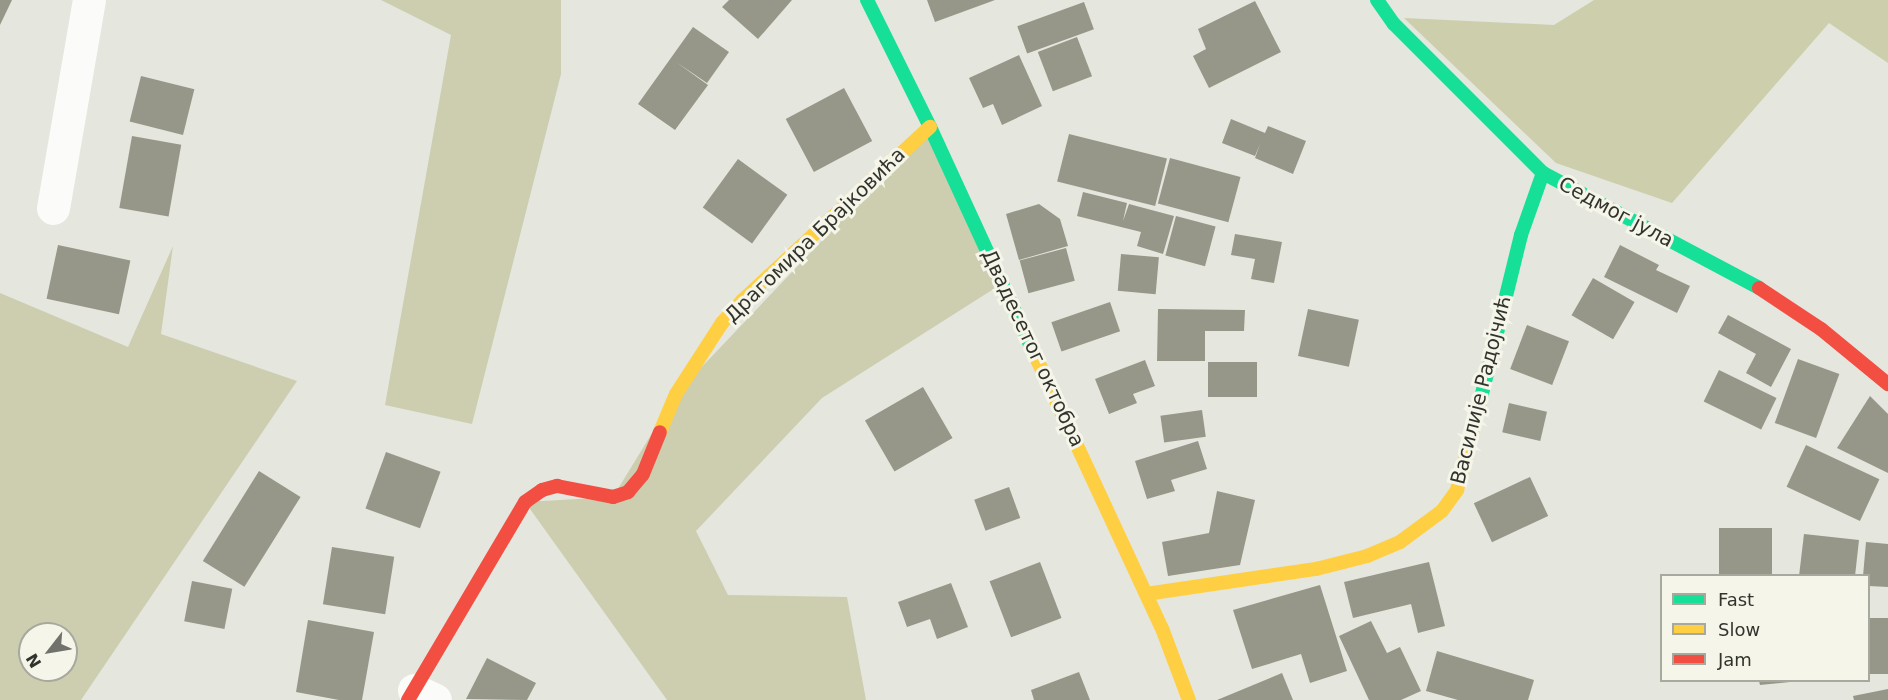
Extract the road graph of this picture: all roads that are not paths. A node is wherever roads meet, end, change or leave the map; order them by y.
1 (90, 0) edge
2 (867, 0) edge
3 (1377, 0) edge
4 (930, 127) junction
5 (1543, 173) junction
6 (52, 208) dead end
7 (1888, 384) edge
8 (1146, 594) junction
9 (419, 697) edge
10 (1189, 700) edge

1 - 6 street
2 - 4 street, Двадесетог октобра
3 - 5 street, Седмог јула
4 - 8 street, Двадесетог октобра
4 - 9 street, Драгомира Брајковића
5 - 7 street, Седмог јула
5 - 8 street, Василије Радојчић
8 - 10 street, Двадесетог октобра

